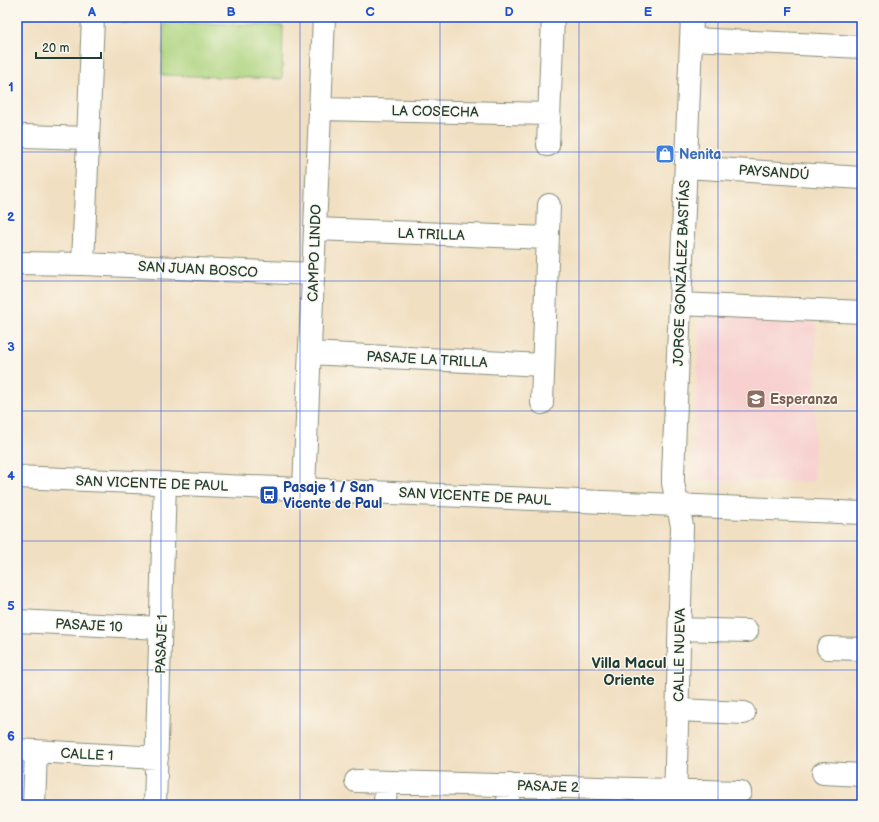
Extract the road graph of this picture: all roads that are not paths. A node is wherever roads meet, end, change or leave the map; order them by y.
1 (93, 17) edge
2 (324, 17) edge
3 (553, 17) edge
4 (692, 17) edge
5 (691, 39) junction
6 (862, 47) edge
7 (320, 108) junction
8 (549, 114) junction
9 (25, 136) dead end
10 (88, 138) junction
11 (548, 145) dead end
12 (686, 167) junction
13 (862, 178) edge
14 (549, 205) dead end
15 (315, 229) junction
16 (548, 238) junction
17 (17, 264) edge
18 (83, 264) junction
19 (313, 274) junction
20 (680, 304) junction
21 (862, 312) edge
22 (310, 354) junction
23 (543, 365) junction
24 (542, 403) dead end
25 (17, 477) edge
26 (165, 483) junction
27 (304, 489) junction
28 (678, 505) junction
29 (862, 513) edge
30 (17, 621) edge
31 (161, 628) junction
32 (680, 629) junction
33 (747, 631) dead end
34 (828, 648) dead end
35 (862, 649) edge
36 (678, 710) junction
37 (744, 713) dead end
38 (26, 751) edge
39 (157, 758) junction
40 (823, 773) dead end
41 (862, 775) edge
42 (356, 781) dead end
43 (386, 782) junction
44 (740, 792) dead end
45 (509, 795) edge
46 (675, 798) edge
47 (34, 805) edge
48 (156, 805) edge
49 (385, 805) edge

1 - 10 street
2 - 7 street, CAMPO LINDO
3 - 8 street
4 - 5 street, JORGE GONZÁLEZ BASTÍAS
5 - 6 street
5 - 12 street, JORGE GONZÁLEZ BASTÍAS
7 - 8 street, LA COSECHA
7 - 15 street, CAMPO LINDO
8 - 11 street
9 - 10 street
10 - 18 street
12 - 13 street, PAYSANDÚ
12 - 20 street, JORGE GONZÁLEZ BASTÍAS
14 - 16 street
15 - 16 street, LA TRILLA
15 - 19 street, CAMPO LINDO
16 - 23 street
17 - 18 street, SAN JUAN BOSCO
18 - 19 street, SAN JUAN BOSCO
19 - 22 street, CAMPO LINDO
20 - 21 street
20 - 28 street, JORGE GONZÁLEZ BASTÍAS
22 - 23 street, PASAJE LA TRILLA
22 - 27 street, CAMPO LINDO
23 - 24 street
25 - 26 street, SAN VICENTE DE PAUL
26 - 27 street, SAN VICENTE DE PAUL
26 - 31 street, PASAJE 1
27 - 28 street, SAN VICENTE DE PAUL
28 - 29 street, SAN VICENTE DE PAUL
28 - 32 street, CALLE NUEVA
30 - 31 street, PASAJE 10
31 - 39 street, PASAJE 1
32 - 33 street
32 - 36 street, CALLE NUEVA
34 - 35 street
36 - 37 street
36 - 46 street, CALLE NUEVA
38 - 39 street, CALLE 1
38 - 47 street
39 - 48 street, PASAJE 1
40 - 41 street
42 - 43 street, PASAJE 2
43 - 45 street, PASAJE 2
43 - 49 street
44 - 46 street, PASAJE 2
45 - 46 street, PASAJE 2

